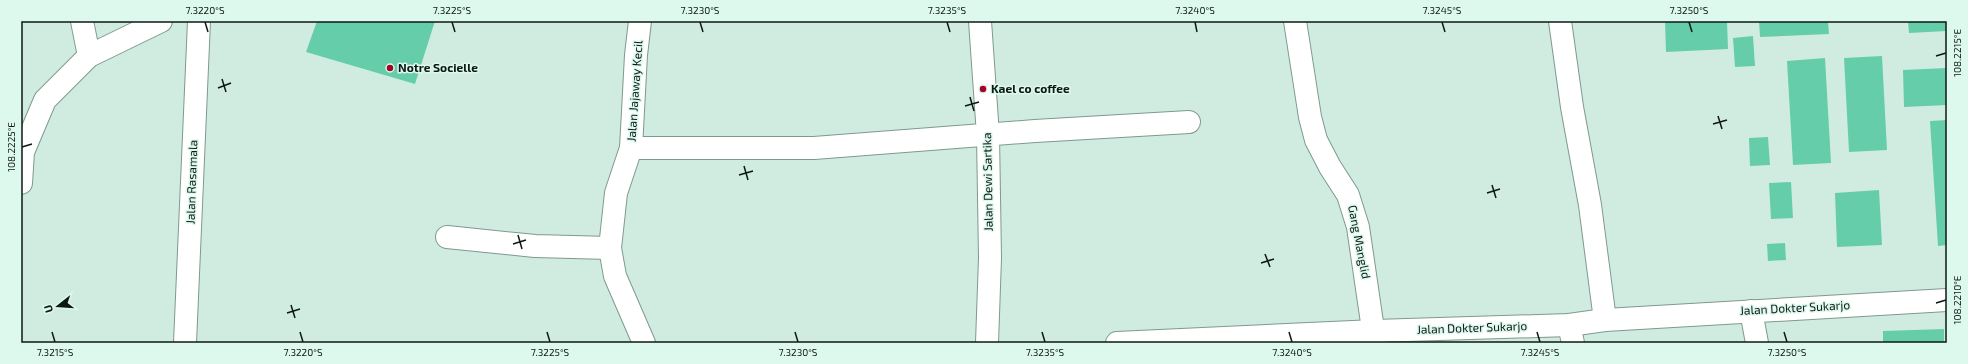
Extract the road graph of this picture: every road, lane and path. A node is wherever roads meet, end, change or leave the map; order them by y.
1 (82, 21) edge
2 (161, 21) edge
3 (199, 21) edge
4 (640, 21) edge
5 (980, 21) edge
6 (1295, 21) edge
7 (1560, 21) edge
8 (89, 56) junction
9 (1189, 122) dead end
10 (988, 135) junction
11 (631, 148) junction
12 (21, 182) edge
13 (447, 237) dead end
14 (610, 248) junction
15 (1947, 300) edge
16 (1751, 311) junction
17 (1605, 320) junction
18 (1571, 334) edge
19 (1375, 337) edge
20 (185, 343) edge
21 (644, 343) edge
22 (988, 343) edge
23 (1117, 343) edge
24 (1757, 343) edge

1 - 8 street
2 - 8 street
3 - 20 street, Jalan Rasamala
4 - 11 street, Jalan Jajaway Kecil
5 - 10 street, Jalan Dewi Sartika
6 - 19 street, Gang Manglid
7 - 17 street
8 - 12 street
9 - 10 street
10 - 11 street
10 - 22 street, Jalan Dewi Sartika
11 - 14 street, Jalan Jajaway Kecil
13 - 14 street
14 - 21 street, Jalan Jajaway Kecil
15 - 16 street, Jalan Dokter Sukarjo
16 - 17 street, Jalan Dokter Sukarjo
16 - 24 street
17 - 18 street, Jalan Dokter Sukarjo
18 - 19 street, Jalan Dokter Sukarjo
19 - 23 street, Jalan Dokter Sukarjo

